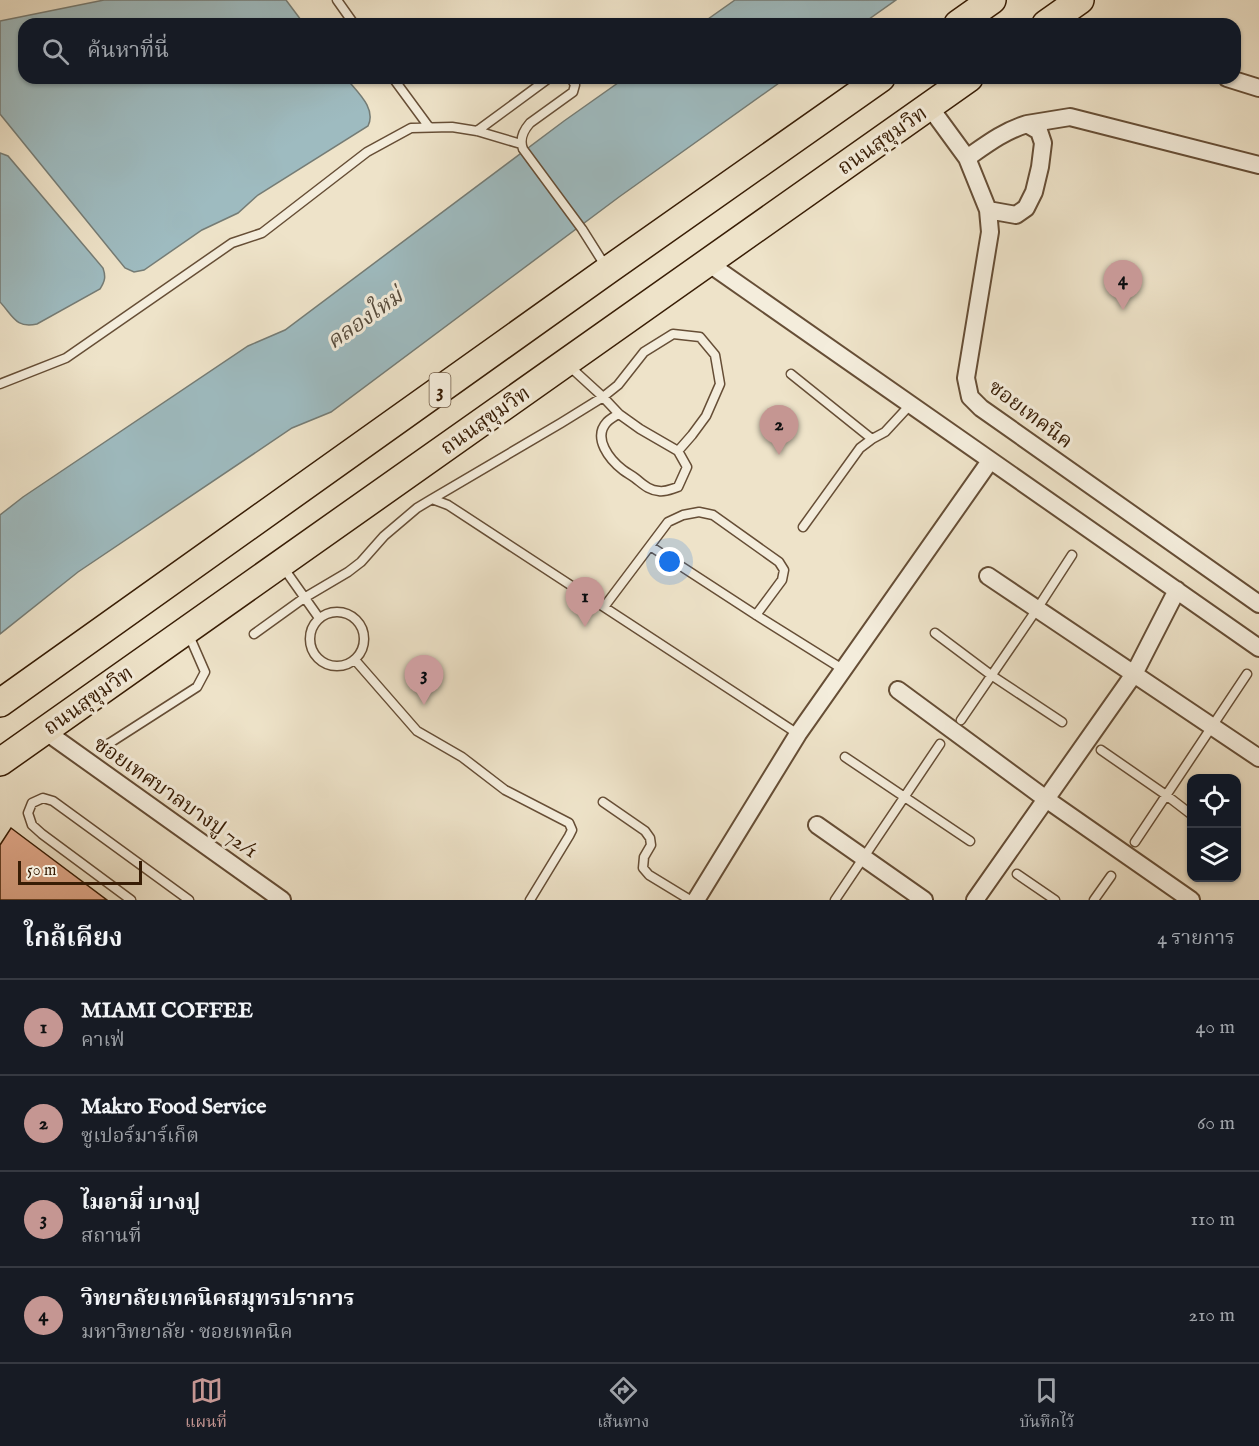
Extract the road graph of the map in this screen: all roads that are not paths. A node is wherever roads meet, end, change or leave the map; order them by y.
1 (337, 0) edge
2 (992, 0) edge
3 (1080, 0) edge
4 (350, 18) edge
5 (966, 18) edge
6 (1057, 18) edge
7 (1241, 82) edge
8 (397, 84) edge
9 (541, 84) edge
10 (574, 84) edge
11 (872, 84) edge
12 (960, 84) edge
13 (1259, 88) edge
14 (929, 106) junction
15 (1028, 124) junction
16 (429, 127) junction
17 (477, 131) junction
18 (522, 146) junction
19 (967, 158) junction
20 (1259, 165) edge
21 (988, 210) junction
22 (708, 263) junction
23 (608, 270) junction
24 (566, 363) junction
25 (791, 374) dead end
26 (0, 384) edge
27 (603, 397) junction
28 (910, 405) junction
29 (619, 414) junction
30 (873, 439) junction
31 (678, 451) junction
32 (990, 460) junction
33 (432, 499) junction
34 (803, 528) dead end
35 (650, 546) junction
36 (1072, 555) dead end
37 (281, 564) junction
38 (988, 576) dead end
39 (1177, 590) junction
40 (304, 598) junction
41 (1259, 604) edge
42 (604, 607) junction
43 (1037, 609) junction
44 (756, 615) junction
45 (319, 618) junction
46 (187, 630) junction
47 (935, 633) dead end
48 (254, 634) dead end
49 (1259, 648) edge
50 (355, 660) junction
51 (844, 670) junction
52 (1247, 674) dead end
53 (991, 675) junction
54 (1134, 675) junction
55 (898, 690) dead end
56 (0, 704) edge
57 (961, 720) dead end
58 (1062, 722) dead end
59 (1211, 726) junction
60 (45, 731) junction
61 (798, 734) junction
62 (940, 744) dead end
63 (102, 748) dead end
64 (1101, 750) dead end
65 (845, 757) dead end
66 (1259, 758) edge
67 (0, 762) edge
68 (1166, 795) junction
69 (906, 797) junction
70 (1046, 799) junction
71 (603, 802) dead end
72 (1187, 812) edge
73 (817, 825) dead end
74 (970, 842) dead end
75 (1135, 842) dead end
76 (863, 858) junction
77 (1017, 874) dead end
78 (1111, 876) dead end
79 (131, 900) edge
80 (189, 900) edge
81 (282, 900) edge
82 (530, 900) edge
83 (690, 900) edge
84 (696, 900) edge
85 (835, 900) edge
86 (924, 900) edge
87 (975, 900) edge
88 (1055, 900) edge
89 (1094, 900) edge
90 (1191, 900) edge

1 - 4 lane
2 - 5 highway
3 - 6 highway
7 - 13 street
8 - 16 lane
9 - 17 lane
10 - 18 lane
11 - 23 highway, 3
12 - 14 highway, ถนนสุขุมวิท / 3
14 - 19 street, ซอยเทคนิค
14 - 22 highway, ถนนสุขุมวิท / 3
15 - 19 street
15 - 20 street
15 - 21 street
16 - 17 lane
16 - 26 lane
17 - 18 lane
18 - 23 lane
19 - 21 street, ซอยเทคนิค
21 - 41 street, ซอยเทคนิค
22 - 24 highway, ถนนสุขุมวิท / 3
22 - 28 street
23 - 56 highway, 3
24 - 27 lane
24 - 37 highway, ถนนสุขุมวิท / 3
25 - 30 lane
27 - 29 lane
27 - 31 lane
27 - 33 lane
28 - 30 lane
28 - 32 street
29 - 31 lane
29 - 31 lane
30 - 34 lane
32 - 39 street
32 - 51 street
33 - 40 lane
33 - 42 lane
35 - 42 lane
35 - 44 lane
35 - 44 lane
36 - 43 lane
37 - 40 lane
37 - 46 highway, ถนนสุขุมวิท / 3
38 - 43 street
39 - 49 street
39 - 54 street
40 - 45 lane
40 - 48 lane
42 - 61 lane
43 - 53 lane
43 - 54 street
44 - 51 lane
45 - 50 lane
45 - 50 lane
46 - 60 highway, ถนนสุขุมวิท / 3
46 - 63 lane
47 - 53 lane
50 - 82 lane
51 - 61 street
52 - 59 lane
53 - 57 lane
53 - 58 lane
54 - 59 street
54 - 70 street
55 - 70 street
59 - 66 street
59 - 68 lane
60 - 67 highway, ถนนสุขุมวิท / 3
60 - 81 street, ซอยเทศบาลบางปู 72/1
61 - 84 street
62 - 69 lane
64 - 68 lane
65 - 69 lane
68 - 72 lane
68 - 75 lane
69 - 74 lane
69 - 76 lane
70 - 87 street
70 - 90 street
71 - 83 lane
73 - 76 street
76 - 85 lane
76 - 86 street
77 - 88 lane
78 - 89 lane
79 - 80 lane

